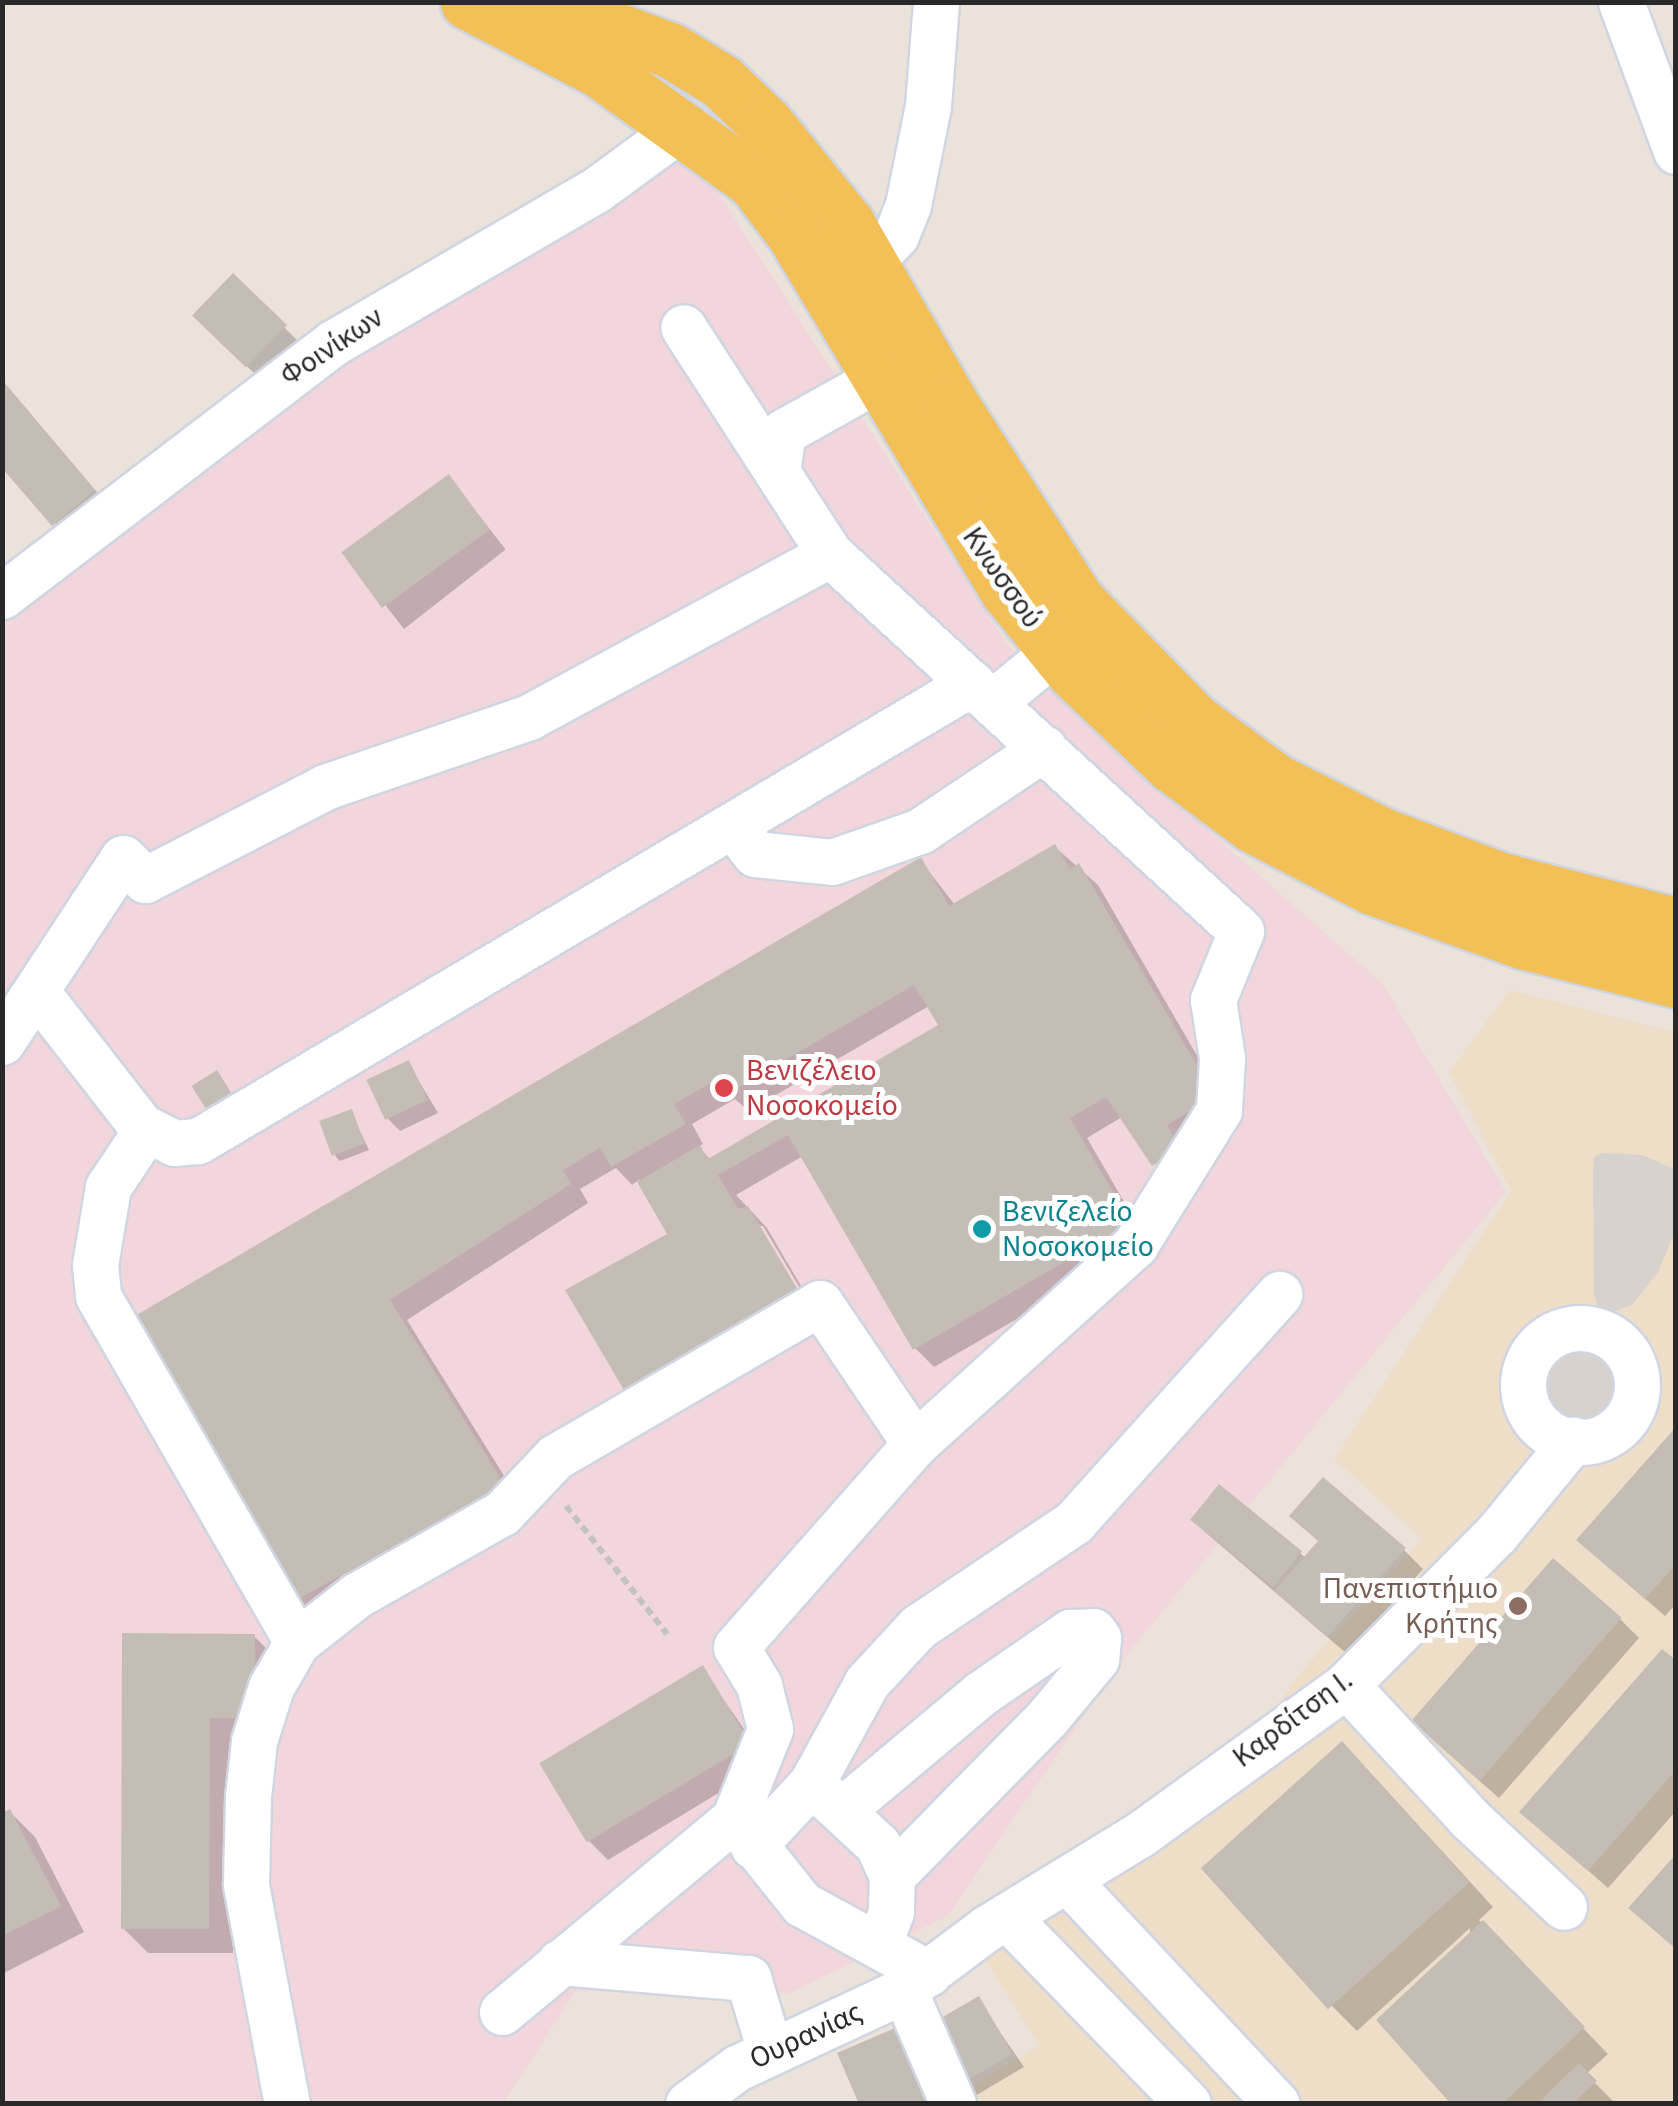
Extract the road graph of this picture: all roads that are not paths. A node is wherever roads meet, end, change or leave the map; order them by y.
1 (468, 2) edge
2 (542, 2) edge
3 (936, 2) edge
4 (1621, 2) edge
5 (692, 63) junction
6 (738, 96) junction
7 (682, 126) junction
8 (1676, 151) edge
9 (871, 261) junction
10 (683, 327) dead end
11 (878, 379) junction
12 (777, 472) junction
13 (830, 554) junction
14 (2, 596) edge
15 (1058, 629) junction
16 (982, 692) junction
17 (1044, 748) junction
18 (734, 827) junction
19 (1676, 925) edge
20 (1676, 980) edge
21 (36, 991) junction
22 (2, 1042) edge
23 (146, 1130) junction
24 (1279, 1294) dead end
25 (1573, 1440) junction
26 (914, 1444) junction
27 (297, 1642) junction
28 (1346, 1685) junction
29 (827, 1796) junction
30 (743, 1833) junction
31 (892, 1876) junction
32 (1069, 1882) junction
33 (1564, 1907) dead end
34 (1006, 1918) junction
35 (878, 1944) junction
36 (560, 1962) junction
37 (916, 1981) junction
38 (502, 2012) dead end
39 (770, 2051) junction
40 (287, 2104) edge
41 (688, 2104) edge
42 (952, 2104) edge
43 (1188, 2104) edge
44 (1277, 2104) edge

1 - 7 main road, Κνωσσού
2 - 5 main road, Κνωσσού
3 - 9 street
4 - 8 street
5 - 6 main road, Κνωσσού
5 - 7 main road
6 - 7 main road
6 - 9 main road, Κνωσσού
7 - 11 main road, Κνωσσού
7 - 14 street, Φοινίκων
9 - 15 main road, Κνωσσού
10 - 12 street
11 - 12 street
11 - 15 main road, Κνωσσού
12 - 13 street
13 - 16 street
13 - 21 street
15 - 16 street
15 - 19 main road, Κνωσσού
15 - 20 main road, Κνωσσού
16 - 17 street
16 - 18 street
17 - 18 street
17 - 26 street
18 - 23 street
21 - 22 street
21 - 23 street
23 - 27 street
24 - 29 street
25 - 25 street
25 - 28 street, Καρδίτση Ι.
26 - 27 street
26 - 30 street
27 - 40 street
28 - 32 street, Καρδίτση Ι.
28 - 33 street
29 - 30 street
29 - 31 street
29 - 31 street
30 - 35 street
30 - 36 street
31 - 35 street
32 - 34 street, Καρδίτση Ι.
32 - 44 street
34 - 37 street, Καρδίτση Ι.
34 - 43 street
35 - 37 street
36 - 38 street
36 - 39 street
37 - 39 street, Ουρανίας
37 - 42 street
39 - 41 street, Ουρανίας

